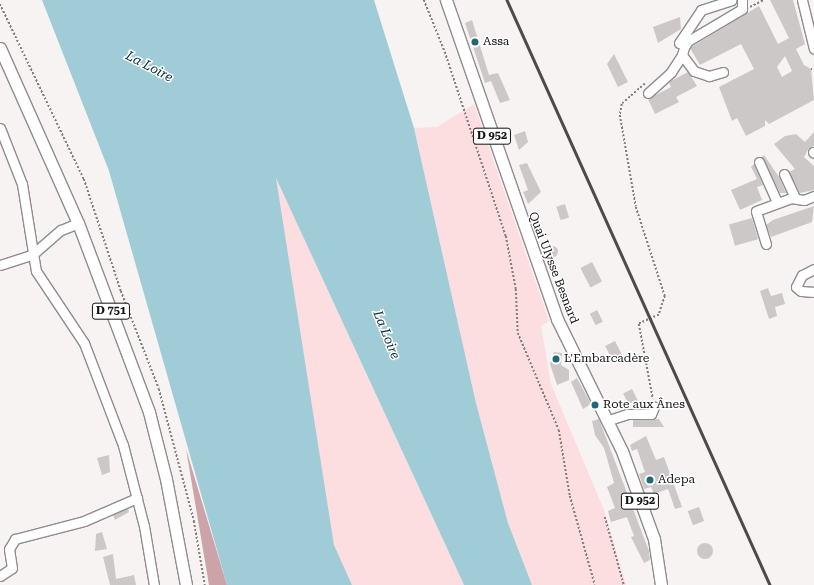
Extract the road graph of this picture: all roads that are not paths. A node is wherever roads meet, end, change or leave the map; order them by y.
1 (446, 0) edge
2 (731, 0) edge
3 (742, 0) edge
4 (802, 0) edge
5 (679, 43) dead end
6 (0, 48) edge
7 (814, 49) edge
8 (682, 55) junction
9 (723, 72) dead end
10 (648, 93) dead end
11 (0, 128) edge
12 (758, 162) dead end
13 (784, 174) dead end
14 (814, 196) edge
15 (795, 198) junction
16 (777, 202) junction
17 (78, 223) junction
18 (766, 244) dead end
19 (33, 254) junction
20 (0, 265) edge
21 (814, 269) edge
22 (814, 292) edge
23 (654, 407) road end
24 (610, 420) junction
25 (137, 498) junction
26 (0, 576) edge
27 (154, 585) edge
28 (186, 585) edge
29 (661, 585) edge

1 - 24 main road, Quai Ulysse Besnard / D 952
2 - 5 street
3 - 8 street
4 - 7 street
6 - 17 main road, D 751
8 - 9 street
8 - 10 street
11 - 19 street
12 - 16 street
13 - 15 street
14 - 15 street
15 - 16 street
16 - 18 street
17 - 19 street
17 - 28 main road, D 751
19 - 20 street
19 - 25 street
21 - 22 street
23 - 24 street
24 - 29 main road, Quai Ulysse Besnard / D 952
25 - 26 street
25 - 27 street

